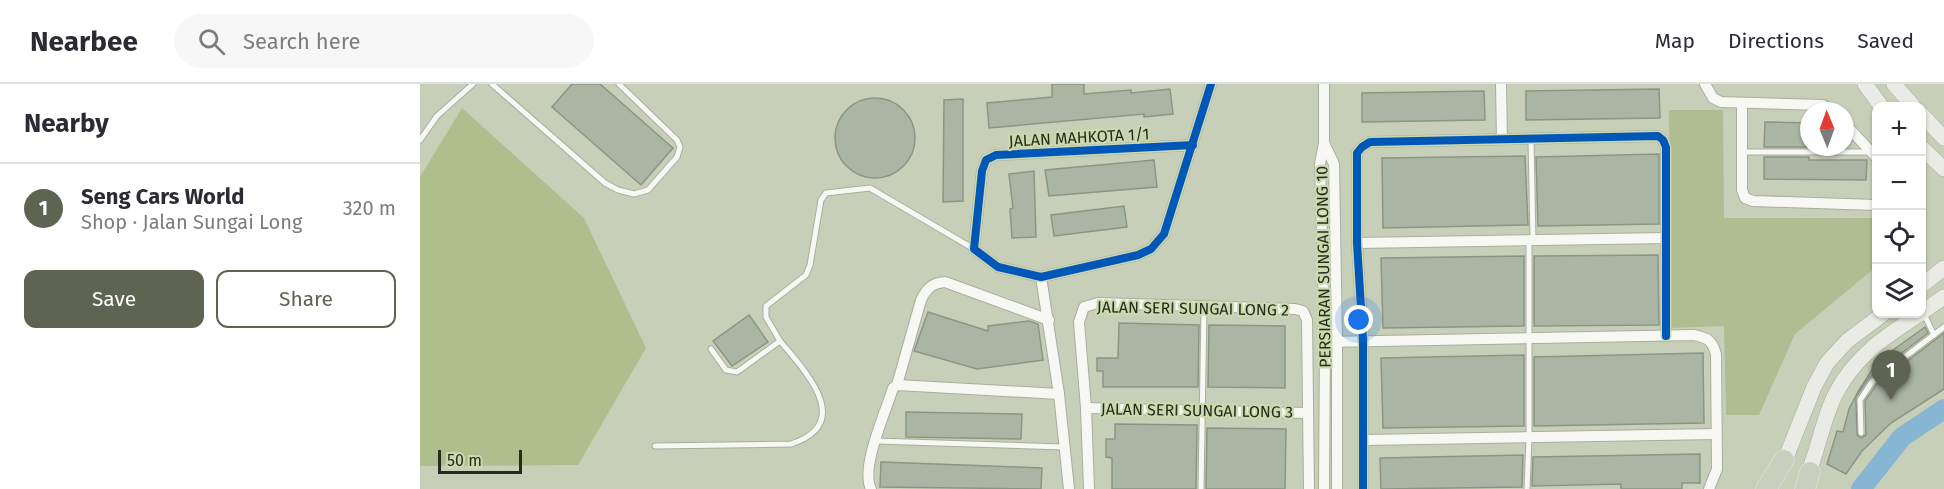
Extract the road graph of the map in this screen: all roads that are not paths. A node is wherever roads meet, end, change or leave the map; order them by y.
1 (473, 84) edge
2 (492, 84) edge
3 (619, 84) edge
4 (1211, 84) edge
5 (1324, 84) edge
6 (1501, 84) edge
7 (1705, 84) edge
8 (1865, 84) edge
9 (1894, 84) edge
10 (1878, 102) edge
11 (1910, 102) edge
12 (1742, 104) junction
13 (1800, 107) edge
14 (1926, 119) edge
15 (1854, 134) edge
16 (1944, 138) edge
17 (1502, 139) junction
18 (1531, 139) junction
19 (420, 140) edge
20 (1324, 142) junction
21 (1193, 145) junction
22 (1742, 152) junction
23 (1926, 152) edge
24 (1872, 153) edge
25 (1872, 155) edge
26 (1944, 169) edge
27 (1872, 205) edge
28 (1666, 238) junction
29 (1531, 240) junction
30 (1357, 243) junction
31 (974, 249) junction
32 (1944, 268) edge
33 (1041, 277) junction
34 (1926, 282) edge
35 (1944, 297) edge
36 (1204, 306) junction
37 (1926, 309) edge
38 (1878, 318) edge
39 (1912, 318) edge
40 (1925, 318) edge
41 (1049, 320) junction
42 (1944, 327) edge
43 (1934, 334) junction
44 (1666, 336) junction
45 (1529, 338) junction
46 (1363, 340) junction
47 (780, 341) junction
48 (1325, 342) junction
49 (1337, 342) junction
50 (711, 349) dead end
51 (897, 386) junction
52 (1059, 394) junction
53 (1086, 408) junction
54 (1202, 411) junction
55 (1308, 413) junction
56 (1861, 433) dead end
57 (1716, 434) junction
58 (1529, 438) junction
59 (1364, 440) junction
60 (876, 441) junction
61 (655, 446) dead end
62 (1064, 447) junction
63 (1784, 460) junction
64 (1805, 483) edge
65 (872, 489) edge
66 (1069, 489) edge
67 (1089, 489) edge
68 (1201, 489) edge
69 (1309, 489) edge
70 (1324, 489) edge
71 (1337, 489) edge
72 (1363, 489) edge
73 (1527, 489) edge
74 (1709, 489) edge
75 (1766, 489) edge
76 (1775, 489) edge

1 - 19 lane
2 - 3 lane
4 - 21 street
5 - 20 street
6 - 17 street
7 - 12 street
8 - 10 street
9 - 11 street
12 - 13 street
12 - 22 street
14 - 16 street
15 - 24 street
17 - 18 street
17 - 30 street
18 - 28 street
18 - 29 lane
20 - 48 street, PERSIARAN SUNGAI LONG 10
20 - 49 street, PERSIARAN SUNGAI LONG 10
21 - 31 street, JALAN MAHKOTA 1/1
21 - 33 street
22 - 25 lane
22 - 27 street
23 - 26 street
28 - 29 street
28 - 44 street
29 - 30 street
29 - 45 lane
30 - 46 street
31 - 33 street
31 - 47 lane
32 - 34 street
33 - 41 street
35 - 37 street
36 - 53 street, JALAN SERI SUNGAI LONG 2
36 - 54 lane
36 - 55 street, JALAN SERI SUNGAI LONG 2
38 - 63 street
39 - 64 street
40 - 43 lane
41 - 51 street
41 - 52 street
42 - 43 lane
43 - 56 lane
44 - 45 street
44 - 57 street
45 - 46 street
45 - 58 lane
46 - 49 street
46 - 59 street
47 - 50 lane
47 - 61 lane
48 - 49 street
48 - 70 street, PERSIARAN SUNGAI LONG 10
49 - 71 street, PERSIARAN SUNGAI LONG 10
51 - 52 street
51 - 60 street
52 - 62 street
53 - 54 street, JALAN SERI SUNGAI LONG 3
53 - 67 street
54 - 55 street, JALAN SERI SUNGAI LONG 3
54 - 68 lane
55 - 69 street
57 - 58 street
57 - 74 street
58 - 59 street
58 - 73 lane
59 - 72 street
60 - 62 lane
60 - 65 street
62 - 66 street
63 - 75 highway
63 - 76 street

